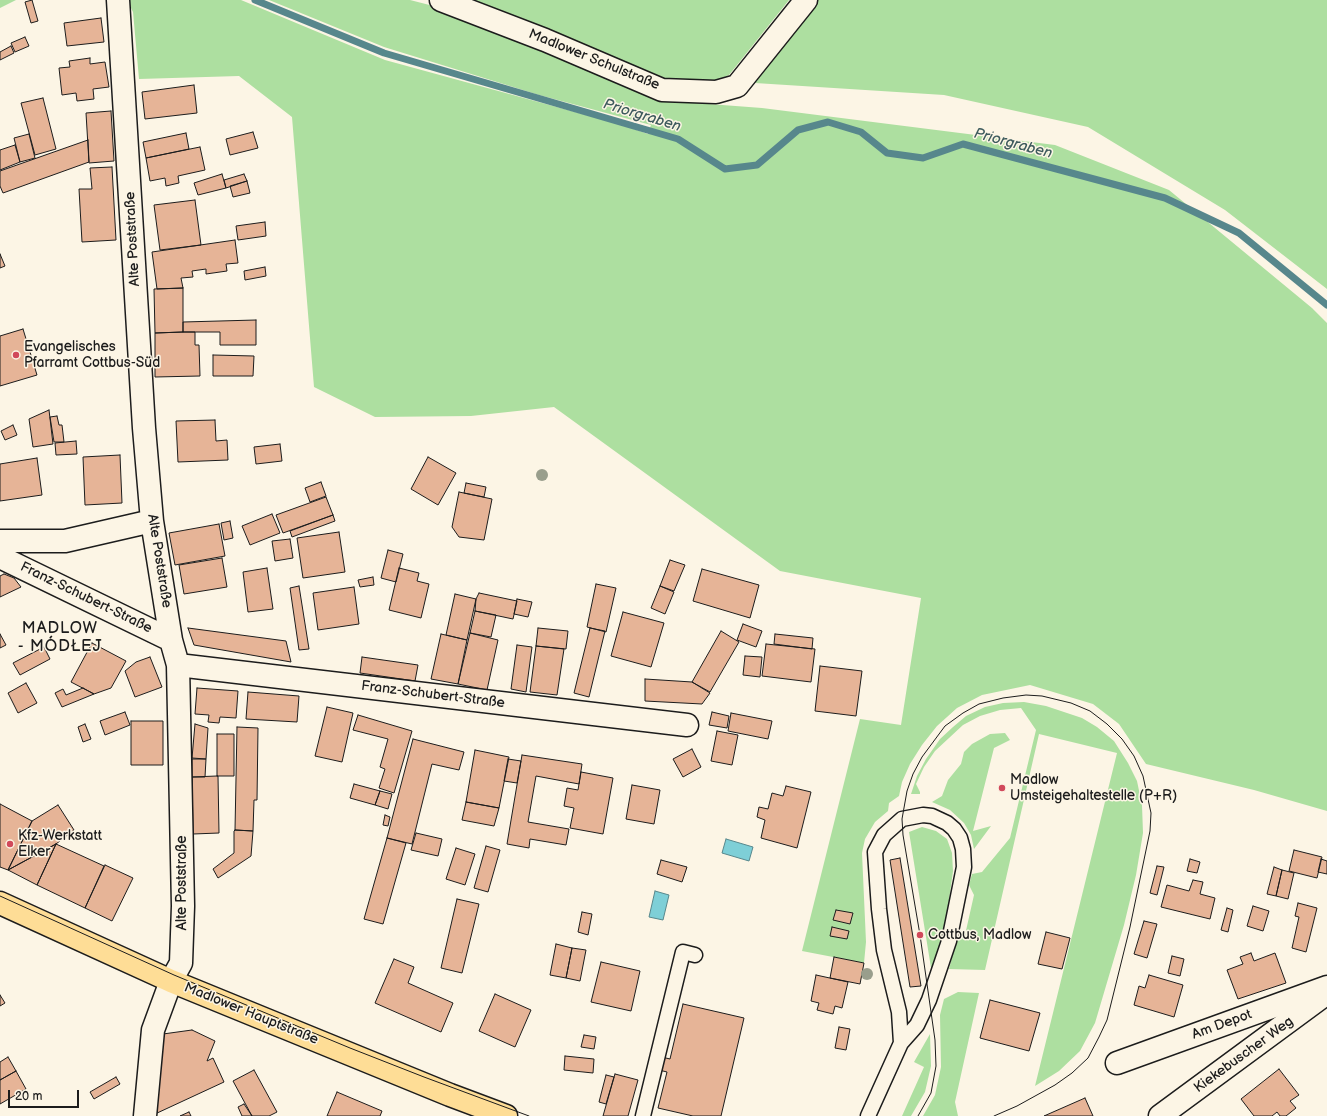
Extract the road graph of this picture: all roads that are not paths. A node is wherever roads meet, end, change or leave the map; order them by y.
1 (118, 0) edge
2 (441, 0) edge
3 (806, 0) edge
4 (152, 521) junction
5 (0, 541) edge
6 (0, 557) edge
7 (172, 640) junction
8 (178, 666) junction
9 (687, 725) dead end
10 (0, 903) edge
11 (695, 955) dead end
12 (171, 981) junction
13 (1327, 987) edge
14 (1327, 993) edge
15 (901, 1043) junction
16 (1117, 1064) dead end
17 (145, 1116) edge
18 (506, 1116) edge
19 (643, 1116) edge
20 (868, 1116) edge
21 (1160, 1116) edge

1 - 4 street, Alte Poststraße
2 - 3 street, Madlower Schulstraße
4 - 5 street, Franz-Schubert-Straße
4 - 7 street, Alte Poststraße
6 - 7 street, Franz-Schubert-Straße
7 - 8 street, Alte Poststraße
8 - 9 street, Franz-Schubert-Straße
8 - 12 street, Alte Poststraße
10 - 12 main road, Madlower Hauptstraße
11 - 19 lane
12 - 17 street, Alte Poststraße
12 - 18 main road, Madlower Hauptstraße
13 - 16 street, Am Depot
14 - 21 street, Kiekebuscher Weg
15 - 15 lane
15 - 20 lane

